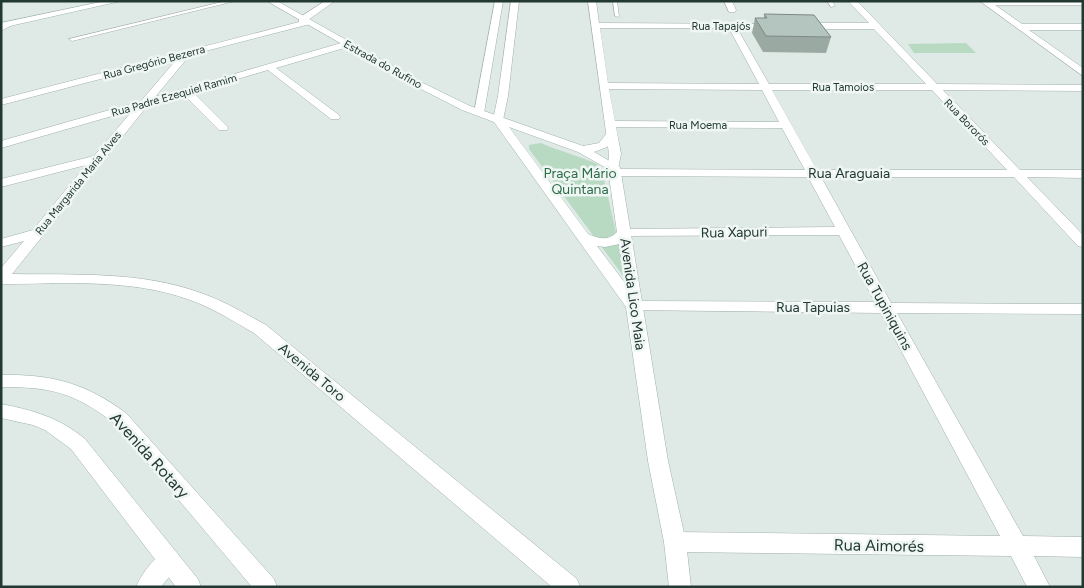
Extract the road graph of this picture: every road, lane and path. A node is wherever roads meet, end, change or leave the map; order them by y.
1 (117, 1) edge
2 (232, 1) edge
3 (271, 1) edge
4 (331, 1) edge
5 (499, 1) edge
6 (515, 1) edge
7 (592, 1) edge
8 (615, 1) edge
9 (728, 1) edge
10 (829, 1) edge
11 (852, 1) edge
12 (985, 2) edge
13 (1083, 3) edge
14 (834, 6) dead end
15 (732, 10) dead end
16 (617, 16) dead end
17 (305, 21) junction
18 (12, 24) junction
19 (494, 25) junction
20 (512, 25) junction
21 (596, 25) junction
22 (1, 26) edge
23 (732, 26) junction
24 (780, 26) edge
25 (789, 26) edge
26 (876, 26) junction
27 (1020, 27) junction
28 (1083, 27) edge
29 (1, 30) edge
30 (72, 39) dead end
31 (348, 44) junction
32 (191, 48) junction
33 (269, 67) junction
34 (1083, 73) edge
35 (604, 86) junction
36 (765, 87) junction
37 (934, 87) junction
38 (1083, 88) edge
39 (186, 91) junction
40 (482, 96) junction
41 (503, 96) junction
42 (1, 102) edge
43 (144, 104) junction
44 (479, 112) junction
45 (336, 118) dead end
46 (498, 120) junction
47 (786, 125) junction
48 (223, 128) dead end
49 (611, 129) junction
50 (548, 138) junction
51 (1, 145) edge
52 (517, 146) junction
53 (582, 150) junction
54 (98, 158) junction
55 (615, 170) junction
56 (812, 173) junction
57 (1017, 174) junction
58 (1083, 174) edge
59 (1, 183) edge
60 (844, 231) junction
61 (37, 233) junction
62 (624, 233) junction
63 (584, 237) junction
64 (1, 243) edge
65 (1083, 243) edge
66 (1, 278) edge
67 (634, 306) junction
68 (886, 307) junction
69 (1083, 309) edge
70 (1, 380) edge
71 (1, 412) edge
72 (675, 542) junction
73 (1017, 547) junction
74 (1083, 547) edge
75 (168, 560) junction
76 (147, 587) edge
77 (190, 587) edge
78 (266, 587) edge
79 (569, 587) edge
80 (680, 587) edge
81 (1040, 587) edge

1 - 18 street
2 - 30 lane
3 - 17 street, Estrada do Rufino
4 - 17 street, Rua Gregório Bezerra
5 - 19 street
6 - 20 street
7 - 21 street, Avenida Lico Maia
8 - 16 lane
9 - 15 street
10 - 14 lane
11 - 26 street, Rua Bororós
12 - 13 street
12 - 27 street
17 - 31 street, Estrada do Rufino
17 - 32 street, Rua Gregório Bezerra
18 - 22 street
18 - 29 lane
19 - 20 street
19 - 40 street
20 - 41 street
21 - 23 street, Rua Tapajós
21 - 35 street, Avenida Lico Maia
23 - 24 street, Rua Tapajós
23 - 36 street, Rua Tupiniquins
25 - 26 street
26 - 37 street, Rua Bororós
27 - 28 street
27 - 34 street
31 - 33 street, Rua Padre Ezequiel Ramim
31 - 44 street, Estrada do Rufino
32 - 42 street, Rua Gregório Bezerra
32 - 43 street, Rua Margarida Maria Alves
33 - 39 street, Rua Padre Ezequiel Ramim
33 - 45 street
35 - 36 street, Rua Tamoios
35 - 49 street, Avenida Lico Maia
36 - 37 street, Rua Tamoios
36 - 47 street, Rua Tupiniquins
37 - 38 street, Rua Tamoios
37 - 57 street, Rua Bororós
39 - 43 street, Rua Padre Ezequiel Ramim
39 - 48 street
40 - 41 street
40 - 44 street
41 - 46 street
43 - 51 street, Rua Padre Ezequiel Ramim
43 - 54 street, Rua Margarida Maria Alves
44 - 46 street, Estrada do Rufino
46 - 50 street, Estrada do Rufino
46 - 52 street
47 - 49 street, Rua Moema
47 - 56 street, Rua Tupiniquins
49 - 53 street
49 - 55 street, Avenida Lico Maia
50 - 52 street
50 - 53 street, Estrada do Rufino
52 - 63 street
53 - 55 street, Estrada do Rufino
54 - 59 street
54 - 61 street, Rua Margarida Maria Alves
55 - 56 street, Rua Araguaia
55 - 62 street, Avenida Lico Maia
56 - 57 street, Rua Araguaia
56 - 60 street, Rua Tupiniquins
57 - 58 street, Rua Araguaia
57 - 65 street, Rua Bororós
60 - 62 street, Rua Xapuri
60 - 68 street, Rua Tupiniquins
61 - 64 street
61 - 66 street, Rua Margarida Maria Alves
62 - 63 street
62 - 67 street, Avenida Lico Maia
63 - 67 street
66 - 79 street, Avenida Toro
67 - 68 street, Rua Tapuias
67 - 72 street, Avenida Lico Maia
68 - 69 street, Rua Tapuias
68 - 73 street, Rua Tupiniquins
70 - 78 street, Avenida Rotary
71 - 75 street
72 - 73 street, Rua Aimorés
72 - 80 street, Avenida Lico Maia
73 - 74 street, Rua Aimorés
73 - 81 street, Rua Tupiniquins
75 - 76 street
75 - 77 street

